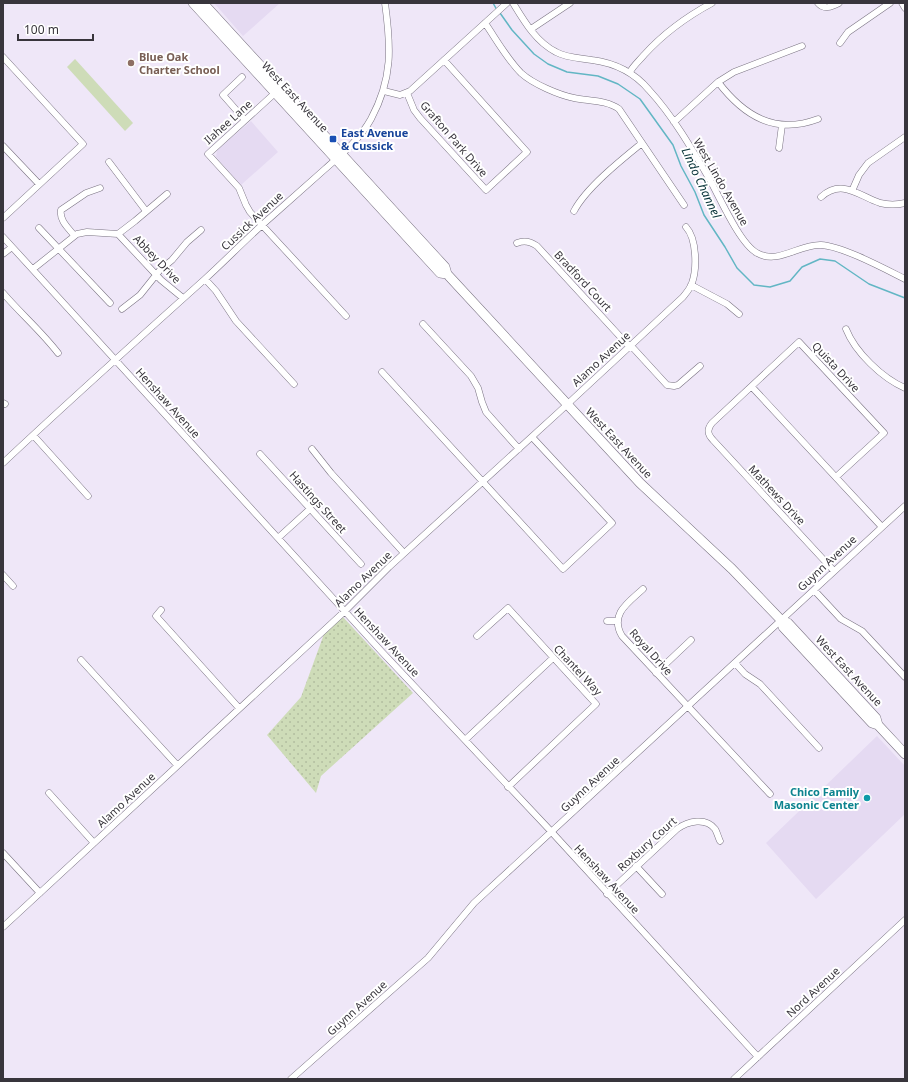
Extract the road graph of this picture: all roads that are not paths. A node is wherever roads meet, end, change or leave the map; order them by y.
1 (193, 3) edge
2 (203, 3) edge
3 (385, 3) edge
4 (506, 3) edge
5 (513, 3) edge
6 (570, 3) edge
7 (712, 3) edge
8 (818, 3) edge
9 (839, 3) edge
10 (890, 3) edge
11 (902, 3) edge
12 (905, 8) edge
13 (485, 23) junction
14 (531, 30) junction
15 (840, 43) dead end
16 (802, 46) dead end
17 (3, 57) edge
18 (444, 60) junction
19 (630, 72) junction
20 (242, 77) dead end
21 (718, 82) junction
22 (384, 91) junction
23 (275, 93) junction
24 (407, 93) junction
25 (818, 119) dead end
26 (245, 120) junction
27 (674, 122) junction
28 (782, 125) junction
29 (905, 137) edge
30 (642, 143) junction
31 (3, 146) edge
32 (779, 148) dead end
33 (339, 156) junction
34 (108, 162) dead end
35 (39, 184) junction
36 (100, 188) dead end
37 (852, 191) junction
38 (168, 194) dead end
39 (821, 197) dead end
40 (905, 203) edge
41 (684, 205) dead end
42 (146, 211) junction
43 (574, 211) dead end
44 (3, 218) edge
45 (263, 224) junction
46 (686, 227) dead end
47 (39, 228) dead end
48 (201, 230) dead end
49 (118, 234) junction
50 (74, 235) junction
51 (3, 237) edge
52 (517, 243) dead end
53 (12, 247) junction
54 (59, 248) junction
55 (3, 254) edge
56 (33, 269) junction
57 (156, 275) junction
58 (205, 279) junction
59 (905, 279) edge
60 (691, 285) junction
61 (3, 293) edge
62 (183, 298) junction
63 (110, 303) dead end
64 (122, 309) dead end
65 (739, 314) dead end
66 (346, 316) dead end
67 (423, 324) dead end
68 (846, 329) dead end
69 (630, 346) junction
70 (58, 353) dead end
71 (115, 360) junction
72 (700, 366) dead end
73 (382, 372) dead end
74 (294, 384) dead end
75 (752, 387) junction
76 (905, 388) edge
77 (567, 405) junction
78 (708, 431) joint
79 (33, 435) junction
80 (532, 437) junction
81 (312, 449) dead end
82 (519, 449) junction
83 (260, 454) dead end
84 (3, 463) edge
85 (836, 477) junction
86 (483, 482) junction
87 (88, 496) dead end
88 (905, 506) edge
89 (310, 509) junction
90 (882, 527) junction
91 (278, 538) junction
92 (404, 553) junction
93 (361, 564) dead end
94 (834, 571) junction
95 (3, 575) edge
96 (14, 586) dead end
97 (643, 589) dead end
98 (814, 590) junction
99 (161, 610) dead end
100 (344, 611) junction
101 (781, 620) junction
102 (608, 621) dead end
103 (617, 621) junction
104 (477, 636) dead end
105 (691, 640) dead end
106 (553, 658) junction
107 (81, 660) dead end
108 (735, 663) junction
109 (656, 673) junction
110 (905, 677) edge
111 (687, 707) junction
112 (239, 708) junction
113 (465, 740) junction
114 (819, 748) dead end
115 (905, 754) edge
116 (177, 766) junction
117 (508, 787) junction
118 (49, 793) dead end
119 (770, 794) dead end
120 (551, 833) junction
121 (720, 841) dead end
122 (94, 843) junction
123 (3, 853) edge
124 (636, 866) junction
125 (40, 893) junction
126 (607, 894) junction
127 (662, 894) dead end
128 (905, 920) edge
129 (3, 927) edge
130 (758, 1057) junction
131 (291, 1079) edge
132 (734, 1079) edge

1 - 23 main road, West East Avenue
2 - 33 main road, West East Avenue
3 - 22 street, Cussick Avenue
4 - 13 street
5 - 14 street, West Lindo Avenue
6 - 14 street
7 - 19 street
8 - 9 street
10 - 15 street
11 - 12 street
13 - 18 street
13 - 30 street
14 - 19 street, West Lindo Avenue
16 - 21 street
17 - 35 street
18 - 24 street
18 - 24 street, Grafton Park Drive
19 - 27 street, West Lindo Avenue
20 - 26 street
21 - 27 street
21 - 28 street
22 - 24 street
22 - 33 street, Cussick Avenue
23 - 26 street, Ilahee Lane
23 - 33 main road, West East Avenue
25 - 28 street
26 - 45 street, Ilahee Lane
27 - 59 street, West Lindo Avenue
28 - 32 street
29 - 37 street
30 - 41 street
30 - 43 street
31 - 35 street
33 - 45 street, Cussick Avenue
33 - 77 main road, West East Avenue
34 - 42 street
35 - 44 street
36 - 50 street
37 - 39 street
37 - 40 street
38 - 42 street
42 - 49 street
45 - 58 street, Cussick Avenue
45 - 66 street
46 - 60 street, Alamo Avenue
47 - 54 street
48 - 57 street
49 - 50 street, Abbey Drive
49 - 57 street, Abbey Drive
50 - 54 street
51 - 53 street, Henshaw Avenue
52 - 69 street, Bradford Court
53 - 55 street
53 - 56 street, Henshaw Avenue
54 - 56 street
54 - 63 street
56 - 71 street, Henshaw Avenue
57 - 62 street, Abbey Drive
57 - 64 street
58 - 62 street, Cussick Avenue
58 - 74 street
60 - 65 street
60 - 69 street, Alamo Avenue
61 - 70 street
62 - 71 street, Cussick Avenue
67 - 82 street
68 - 76 street
69 - 72 street, Bradford Court
69 - 77 street, Alamo Avenue
71 - 79 street, Cussick Avenue
71 - 91 street, Henshaw Avenue
73 - 86 street
75 - 78 street, Quista Drive
75 - 85 street
75 - 85 street, Quista Drive
77 - 80 street, Alamo Avenue
77 - 101 main road, West East Avenue
78 - 94 street, Mathews Drive
79 - 84 street, Cussick Avenue
79 - 87 street
80 - 82 street, Alamo Avenue
80 - 86 street
81 - 92 street
82 - 86 street, Alamo Avenue
83 - 89 street, Hastings Street
85 - 90 street
86 - 92 street, Alamo Avenue
88 - 90 street, Guynn Avenue
89 - 91 street
89 - 93 street, Hastings Street
90 - 94 street, Guynn Avenue
91 - 100 street, Henshaw Avenue
92 - 100 street, Alamo Avenue
94 - 98 street, Guynn Avenue
95 - 96 street
97 - 103 street
98 - 101 street, Guynn Avenue
98 - 110 street
99 - 112 street
100 - 112 street, Alamo Avenue
100 - 113 street, Henshaw Avenue
101 - 108 street, Guynn Avenue
101 - 115 main road, West East Avenue
102 - 103 street
103 - 109 street, Royal Drive
104 - 106 street, Chantel Way
105 - 109 street
106 - 113 street
106 - 117 street, Chantel Way
107 - 116 street
108 - 111 street, Guynn Avenue
108 - 114 street
109 - 111 street, Royal Drive
111 - 119 street, Royal Drive
111 - 120 street, Guynn Avenue
112 - 116 street, Alamo Avenue
113 - 117 street, Henshaw Avenue
116 - 122 street, Alamo Avenue
117 - 120 street, Henshaw Avenue
118 - 122 street
120 - 126 street, Henshaw Avenue
120 - 131 street, Guynn Avenue
121 - 124 street, Roxbury Court
122 - 125 street, Alamo Avenue
123 - 125 street
124 - 126 street, Roxbury Court
124 - 127 street
125 - 129 street, Alamo Avenue
126 - 130 street, Henshaw Avenue
128 - 130 street, Nord Avenue
130 - 132 street, Nord Avenue

